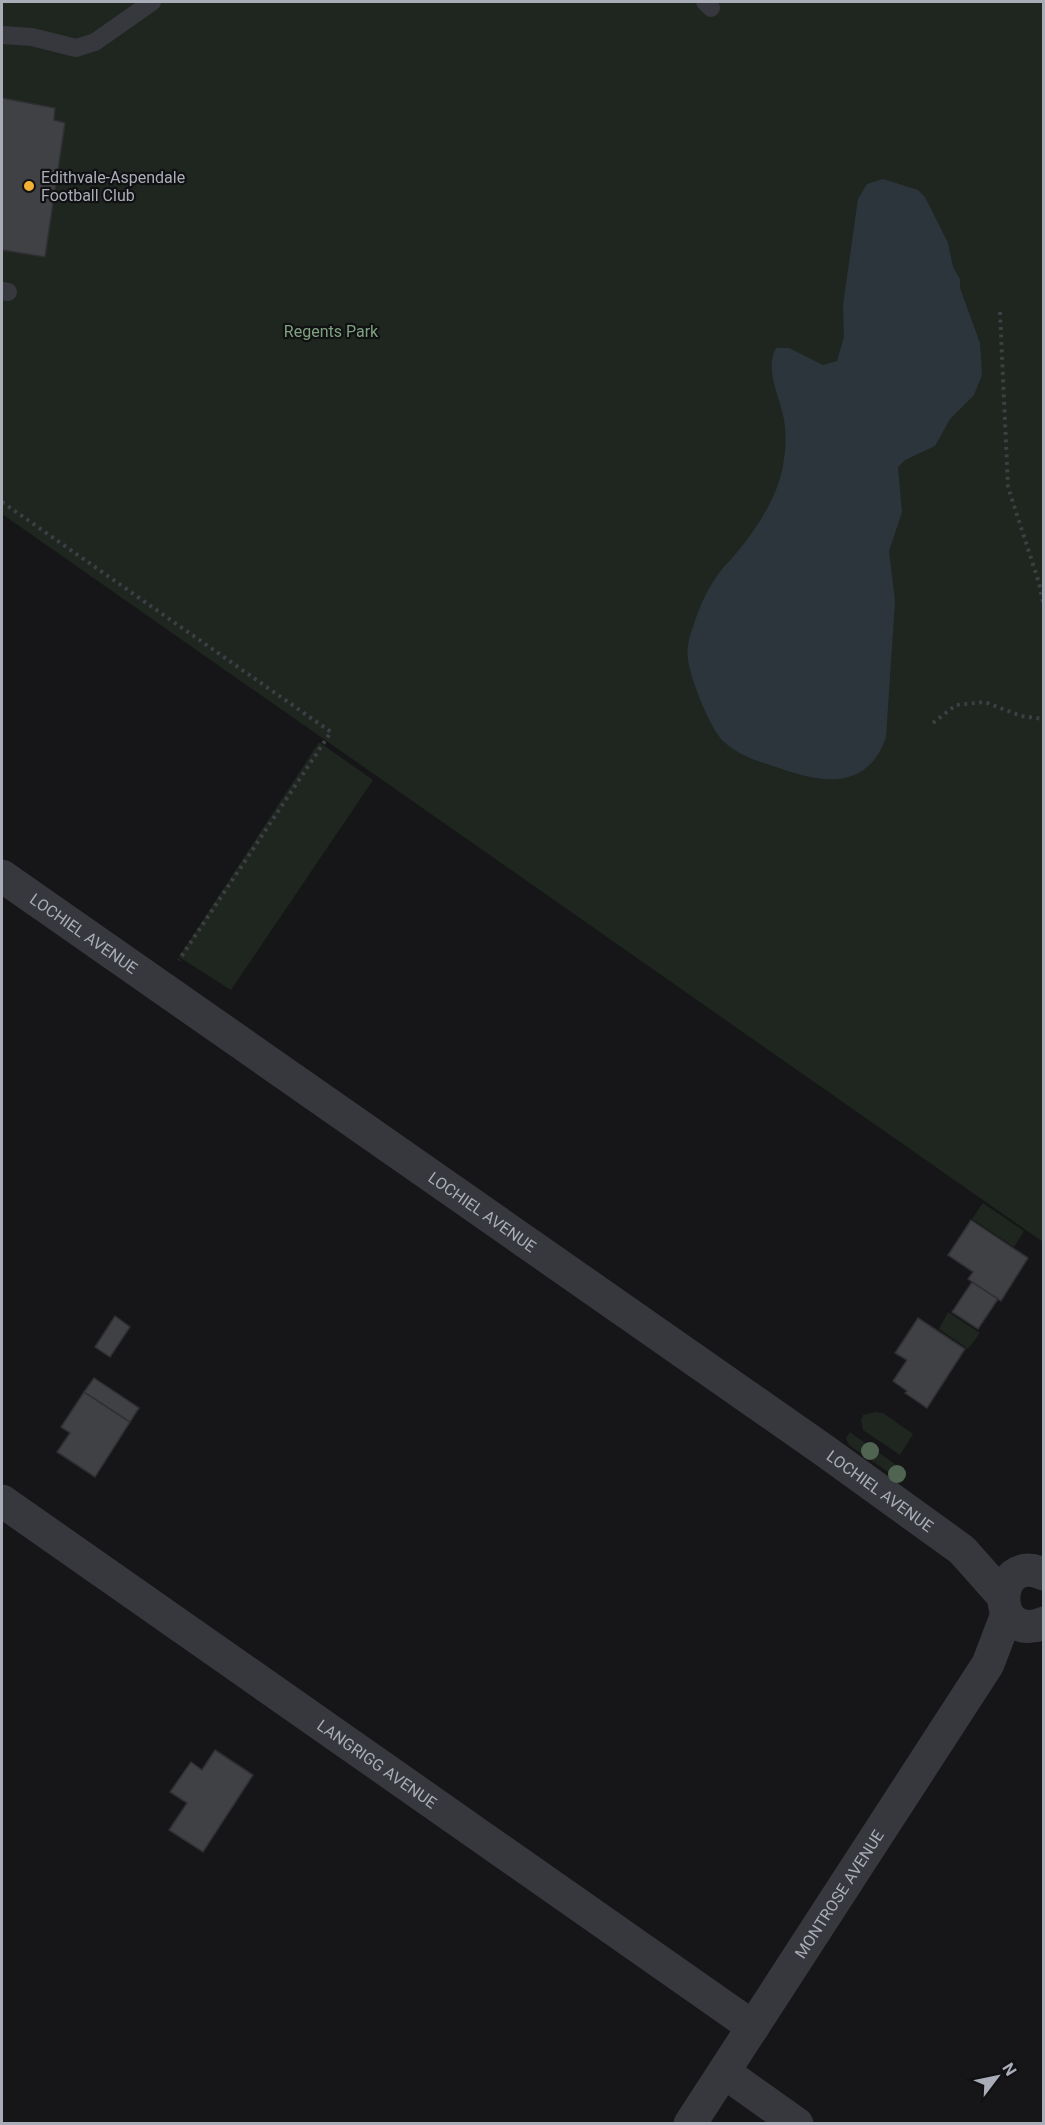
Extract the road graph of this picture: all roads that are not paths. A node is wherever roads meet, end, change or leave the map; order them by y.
1 (152, 2) edge
2 (2, 35) edge
3 (2, 876) edge
4 (2, 1501) edge
5 (1031, 1598) edge
6 (753, 2027) junction
7 (724, 2072) junction
8 (690, 2124) edge
9 (797, 2124) edge

1 - 2 lane
3 - 5 street, LOCHIEL AVENUE
4 - 6 street, LANGRIGG AVENUE
5 - 6 street, MONTROSE AVENUE
6 - 7 street, MONTROSE AVENUE
7 - 8 street, MONTROSE AVENUE
7 - 9 street

